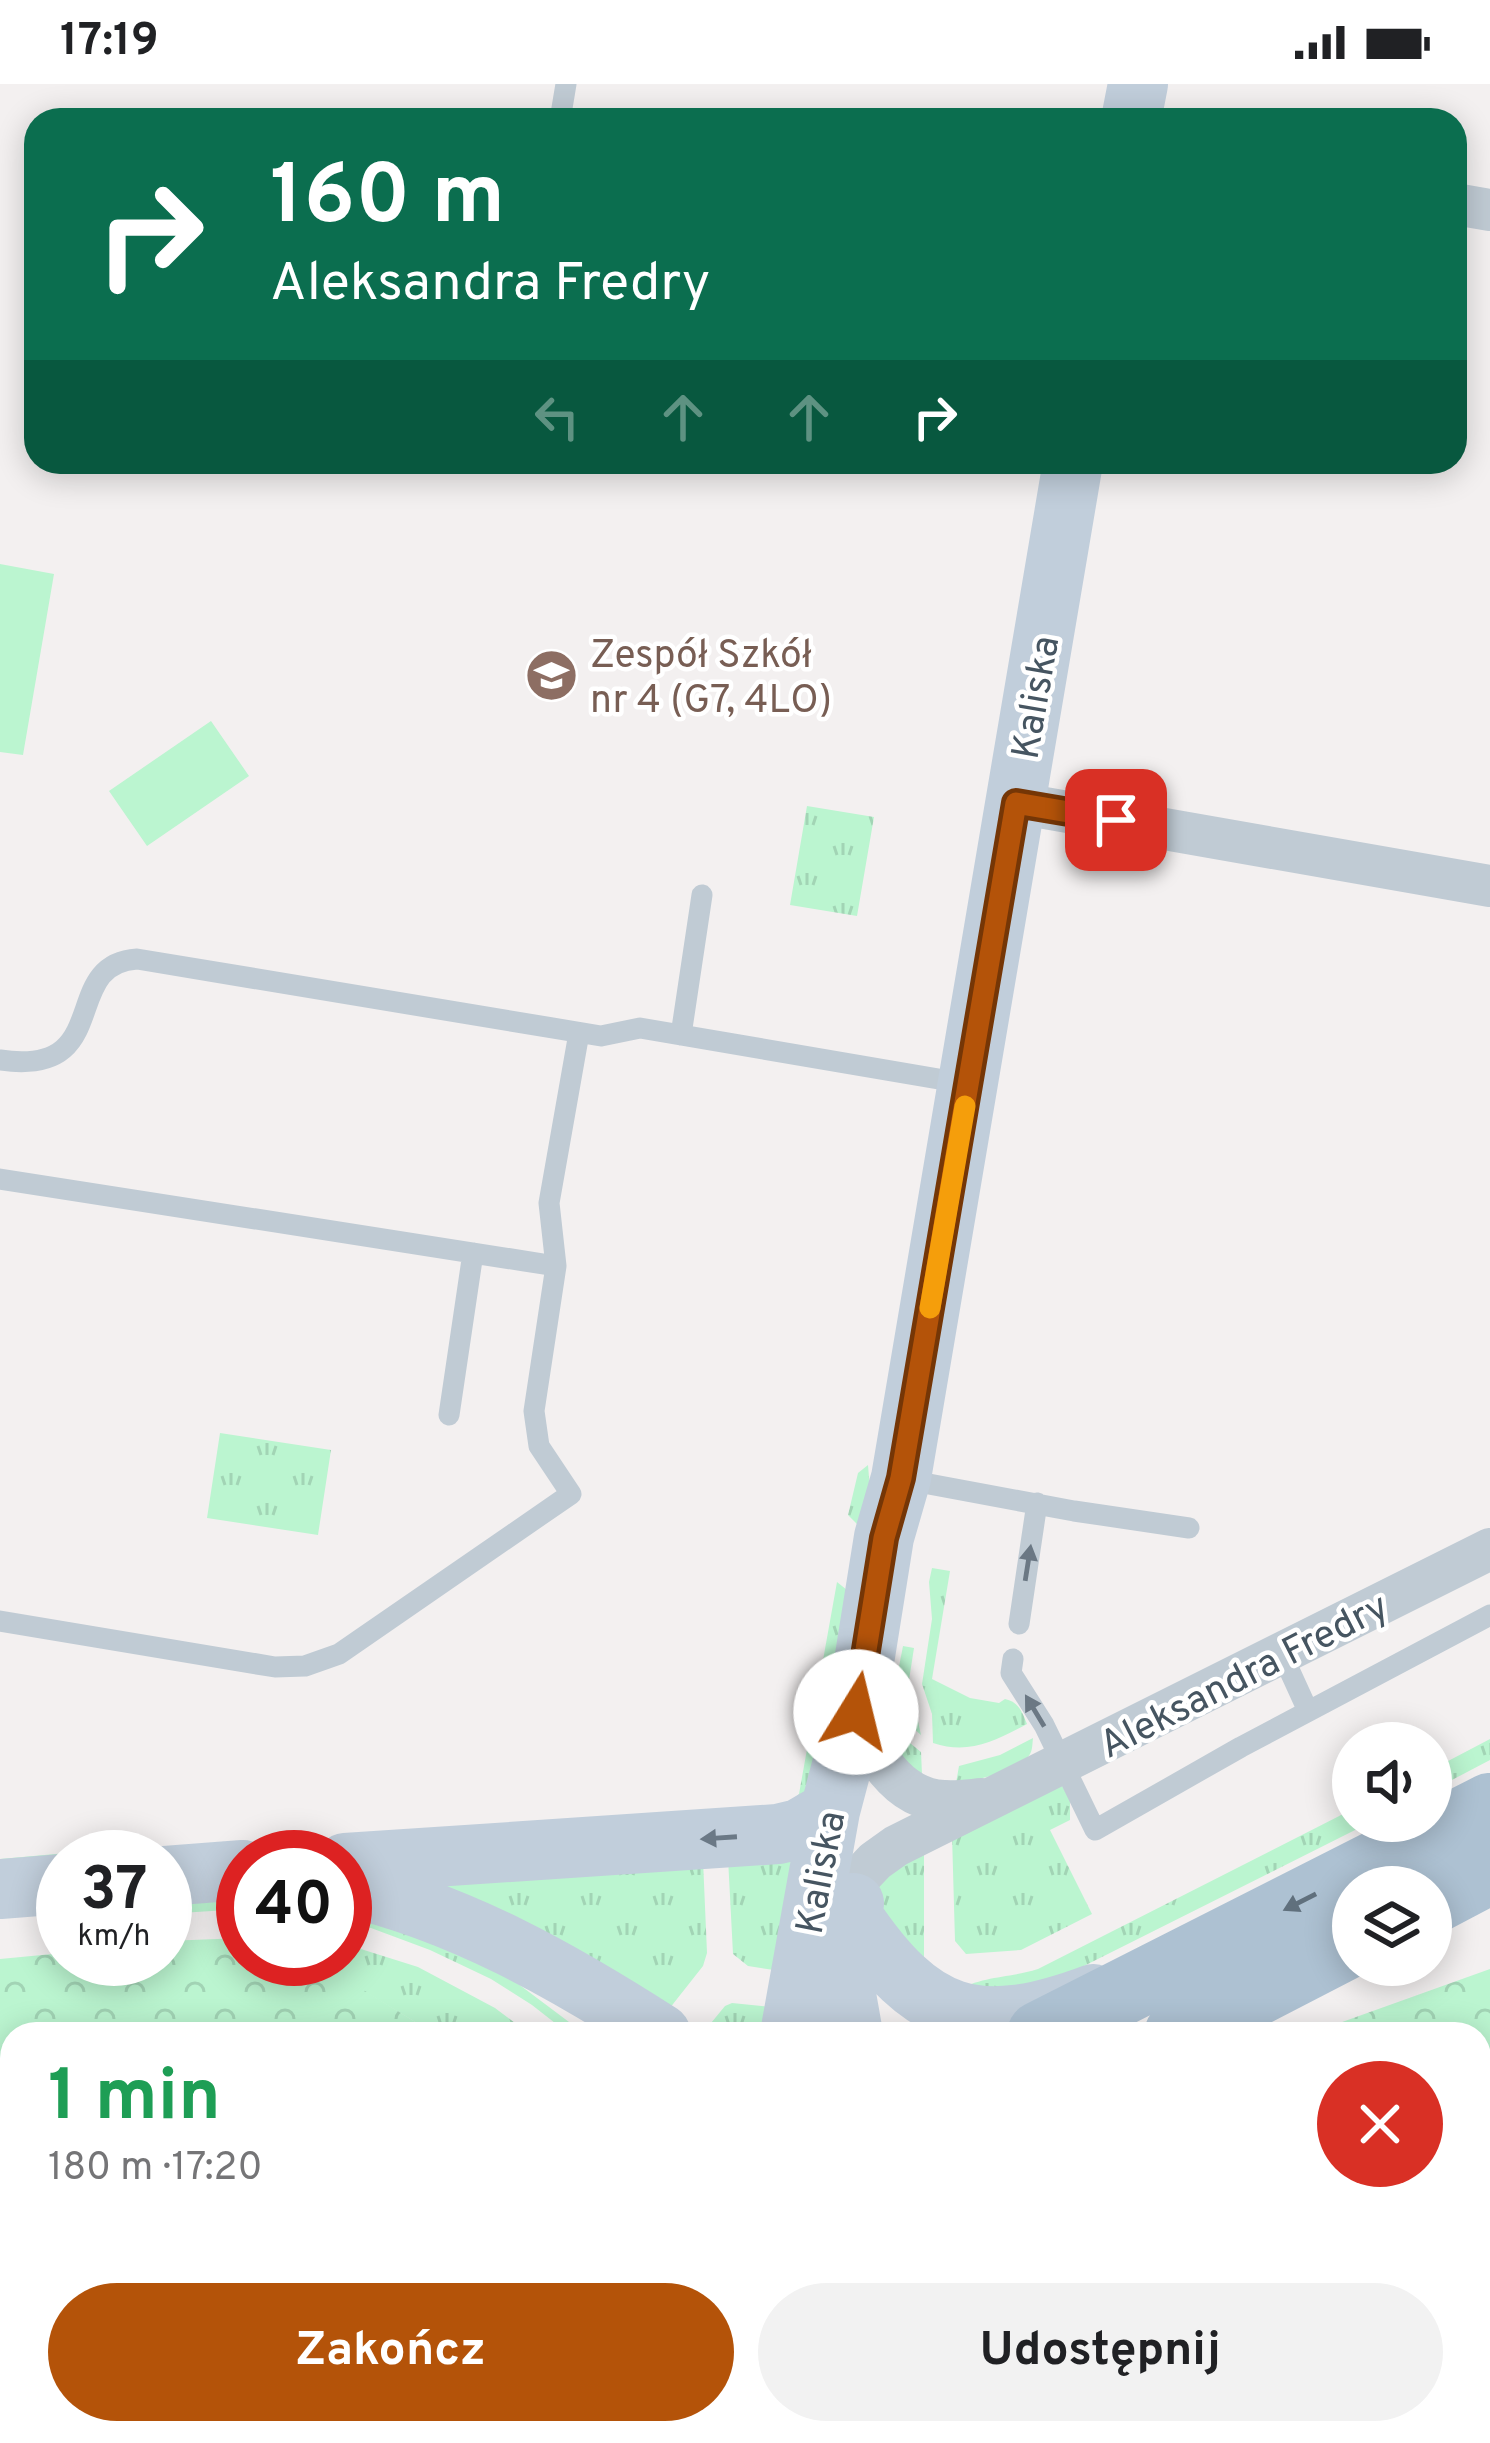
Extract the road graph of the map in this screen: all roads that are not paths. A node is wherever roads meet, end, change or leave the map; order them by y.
1 (1070, 474) edge
2 (1016, 803) junction
3 (1490, 886) edge
4 (703, 896) dead end
5 (579, 1033) junction
6 (682, 1035) junction
7 (0, 1060) edge
8 (968, 1084) junction
9 (0, 1179) edge
10 (473, 1253) junction
11 (556, 1266) junction
12 (449, 1415) dead end
13 (901, 1478) junction
14 (1037, 1503) junction
15 (1189, 1528) dead end
16 (1490, 1550) edge
17 (1490, 1615) edge
18 (0, 1621) edge
19 (1018, 1624) dead end
20 (1282, 1654) junction
21 (1013, 1659) dead end
22 (1308, 1711) junction
23 (856, 1712) junction
24 (1062, 1765) junction
25 (995, 1798) junction
26 (1490, 1806) edge
27 (830, 1811) junction
28 (372, 1861) edge
29 (1490, 1871) edge
30 (36, 1886) edge
31 (0, 1889) edge
32 (1452, 1891) edge
33 (372, 1894) edge
34 (854, 1899) junction
35 (478, 1931) junction
36 (1332, 1954) edge
37 (1188, 1958) junction
38 (589, 2022) edge
39 (642, 2022) edge
40 (792, 2022) edge
41 (851, 2022) edge
42 (1063, 2022) edge
43 (1208, 2022) edge

1 - 2 street, Kaliska
2 - 3 street
2 - 8 street, Kaliska
4 - 6 lane
5 - 6 lane
5 - 7 lane
5 - 11 lane
6 - 8 lane
8 - 13 street, Kaliska
9 - 10 lane
10 - 11 lane
10 - 12 lane
11 - 18 lane
13 - 14 lane
13 - 23 street, Kaliska
14 - 15 lane
19 -> 14 lane
16 - 20 street, Aleksandra Fredry
17 - 22 lane
20 - 22 lane
20 - 24 street, Aleksandra Fredry
24 -> 21 lane
22 - 24 lane
23 - 25 street, Aleksandra Fredry
23 - 27 street, Kaliska
23 - 34 street, Kaliska
24 - 25 street, Aleksandra Fredry
25 - 34 street, Aleksandra Fredry
26 -> 37 main road
27 -> 28 street
27 - 40 street, Kaliska
29 - 32 main road
30 - 31 street
33 - 35 street
34 - 37 street
34 - 41 street, Kaliska
35 - 38 street
35 - 39 street
36 - 43 main road
37 - 42 main road

